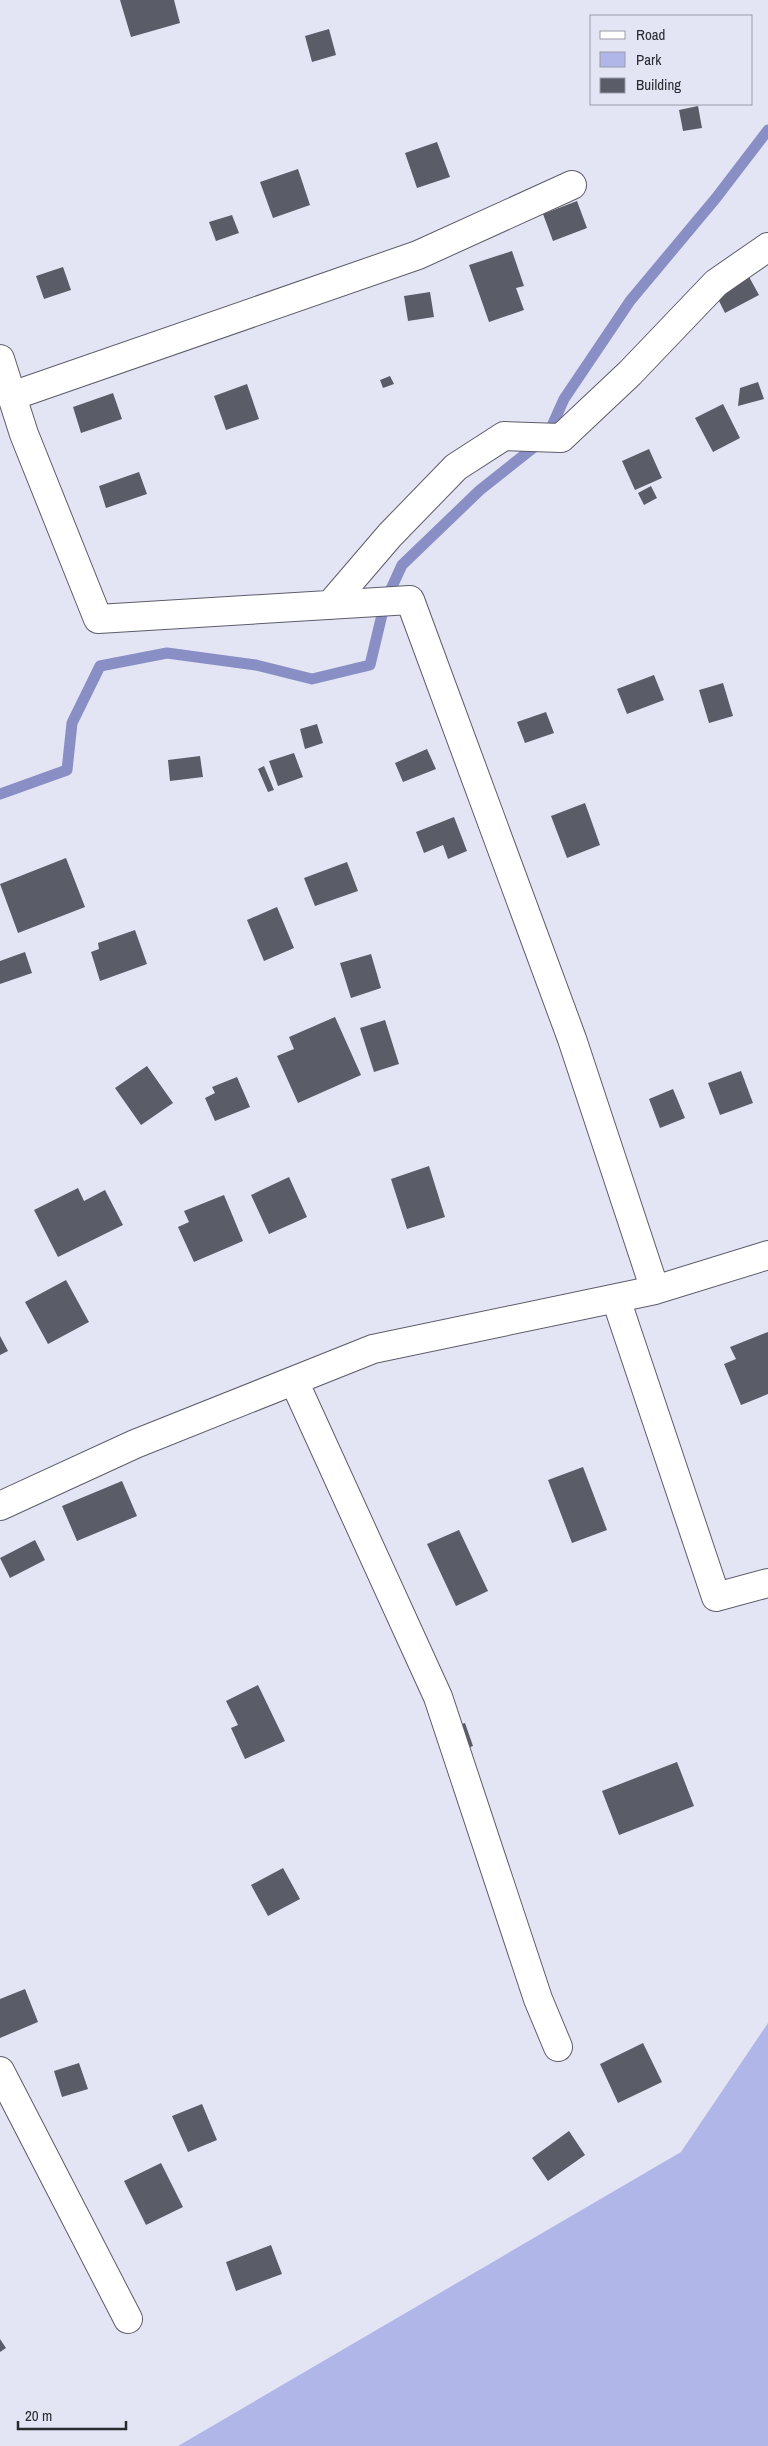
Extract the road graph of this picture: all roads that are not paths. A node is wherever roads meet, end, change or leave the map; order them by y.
1 (572, 185) dead end
2 (768, 247) edge
3 (0, 359) edge
4 (12, 396) junction
5 (330, 605) junction
6 (768, 1255) edge
7 (656, 1290) junction
8 (616, 1299) junction
9 (294, 1381) junction
10 (0, 1506) edge
11 (768, 1582) edge
12 (558, 2048) dead end
13 (0, 2071) edge
14 (128, 2319) dead end

1 - 4 street
2 - 5 street
3 - 4 street
4 - 5 street
5 - 7 street
6 - 7 street
7 - 8 street
8 - 9 street
8 - 11 street
9 - 10 street
9 - 12 street
13 - 14 street

